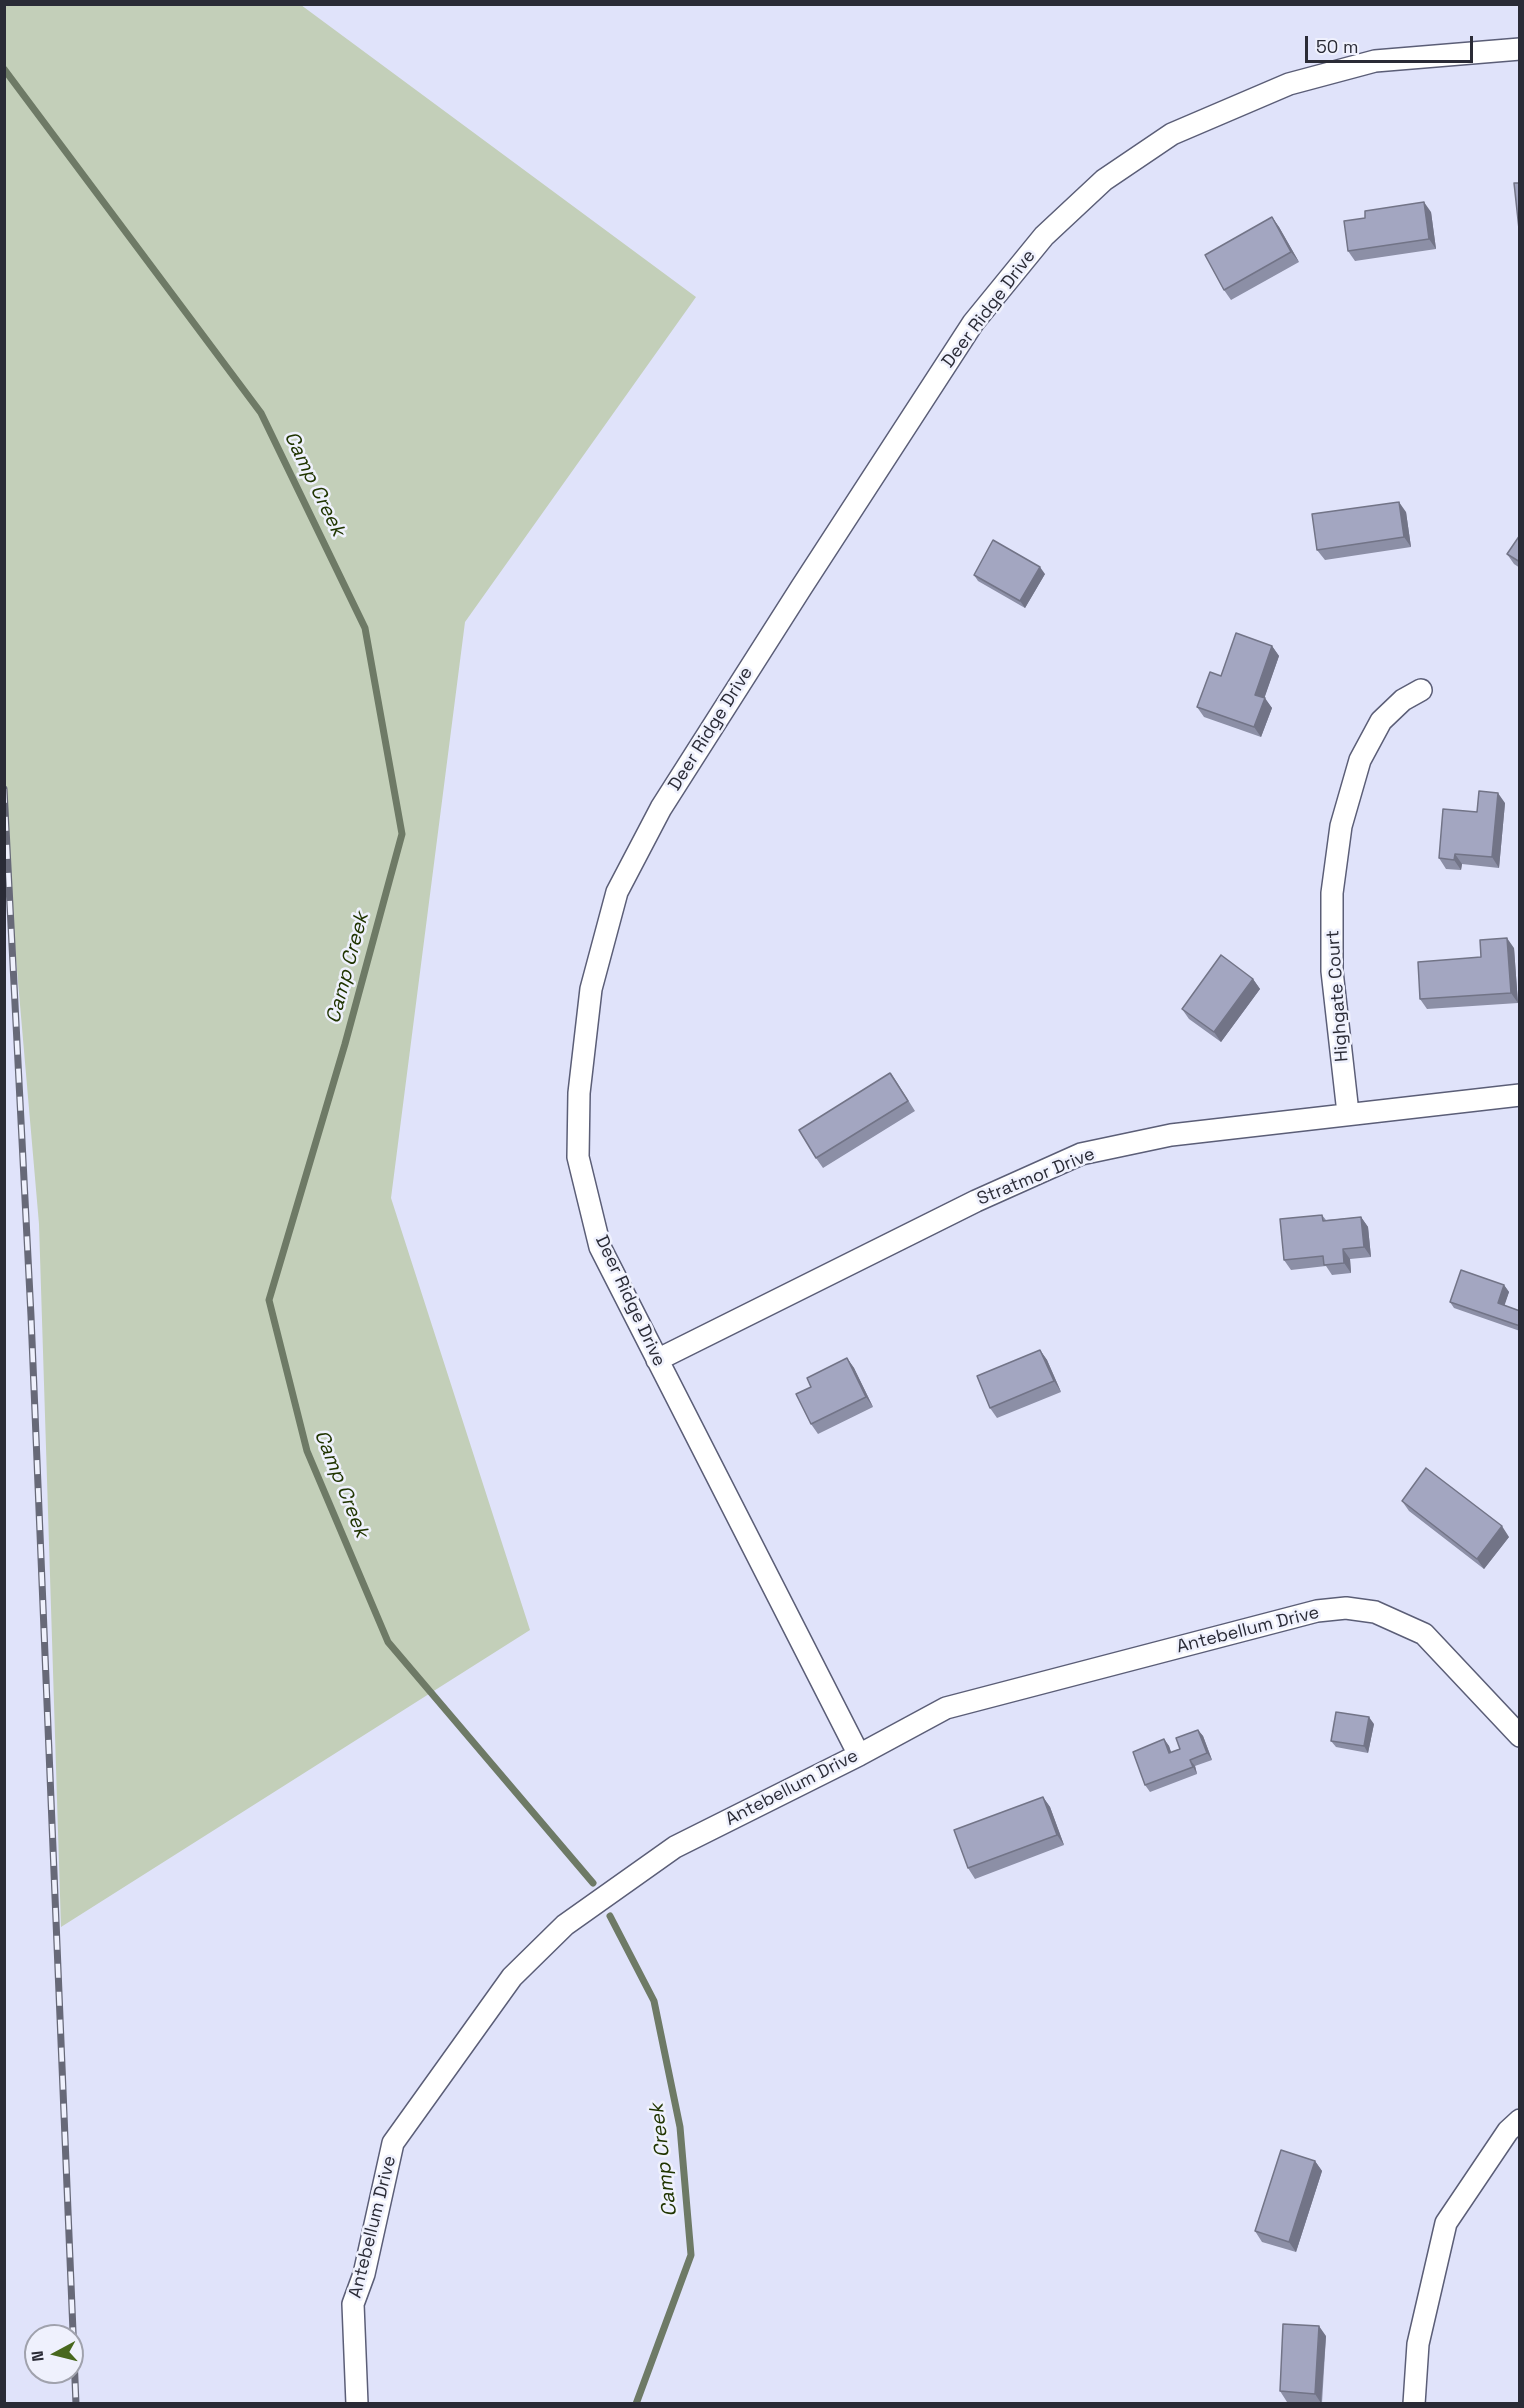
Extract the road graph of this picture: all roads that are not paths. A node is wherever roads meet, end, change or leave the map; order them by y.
1 (1520, 49) edge
2 (1421, 690) dead end
3 (1520, 1095) edge
4 (1348, 1113) junction
5 (657, 1359) junction
6 (1520, 1736) edge
7 (859, 1755) junction
8 (1520, 2120) edge
9 (357, 2403) edge
10 (1414, 2403) edge

1 - 5 street, Deer Ridge Drive
2 - 4 street, Highgate Court
3 - 4 street, Stratmor Drive
4 - 5 street, Stratmor Drive
5 - 7 street, Deer Ridge Drive
6 - 7 street, Antebellum Drive
7 - 9 street, Antebellum Drive
8 - 10 street

